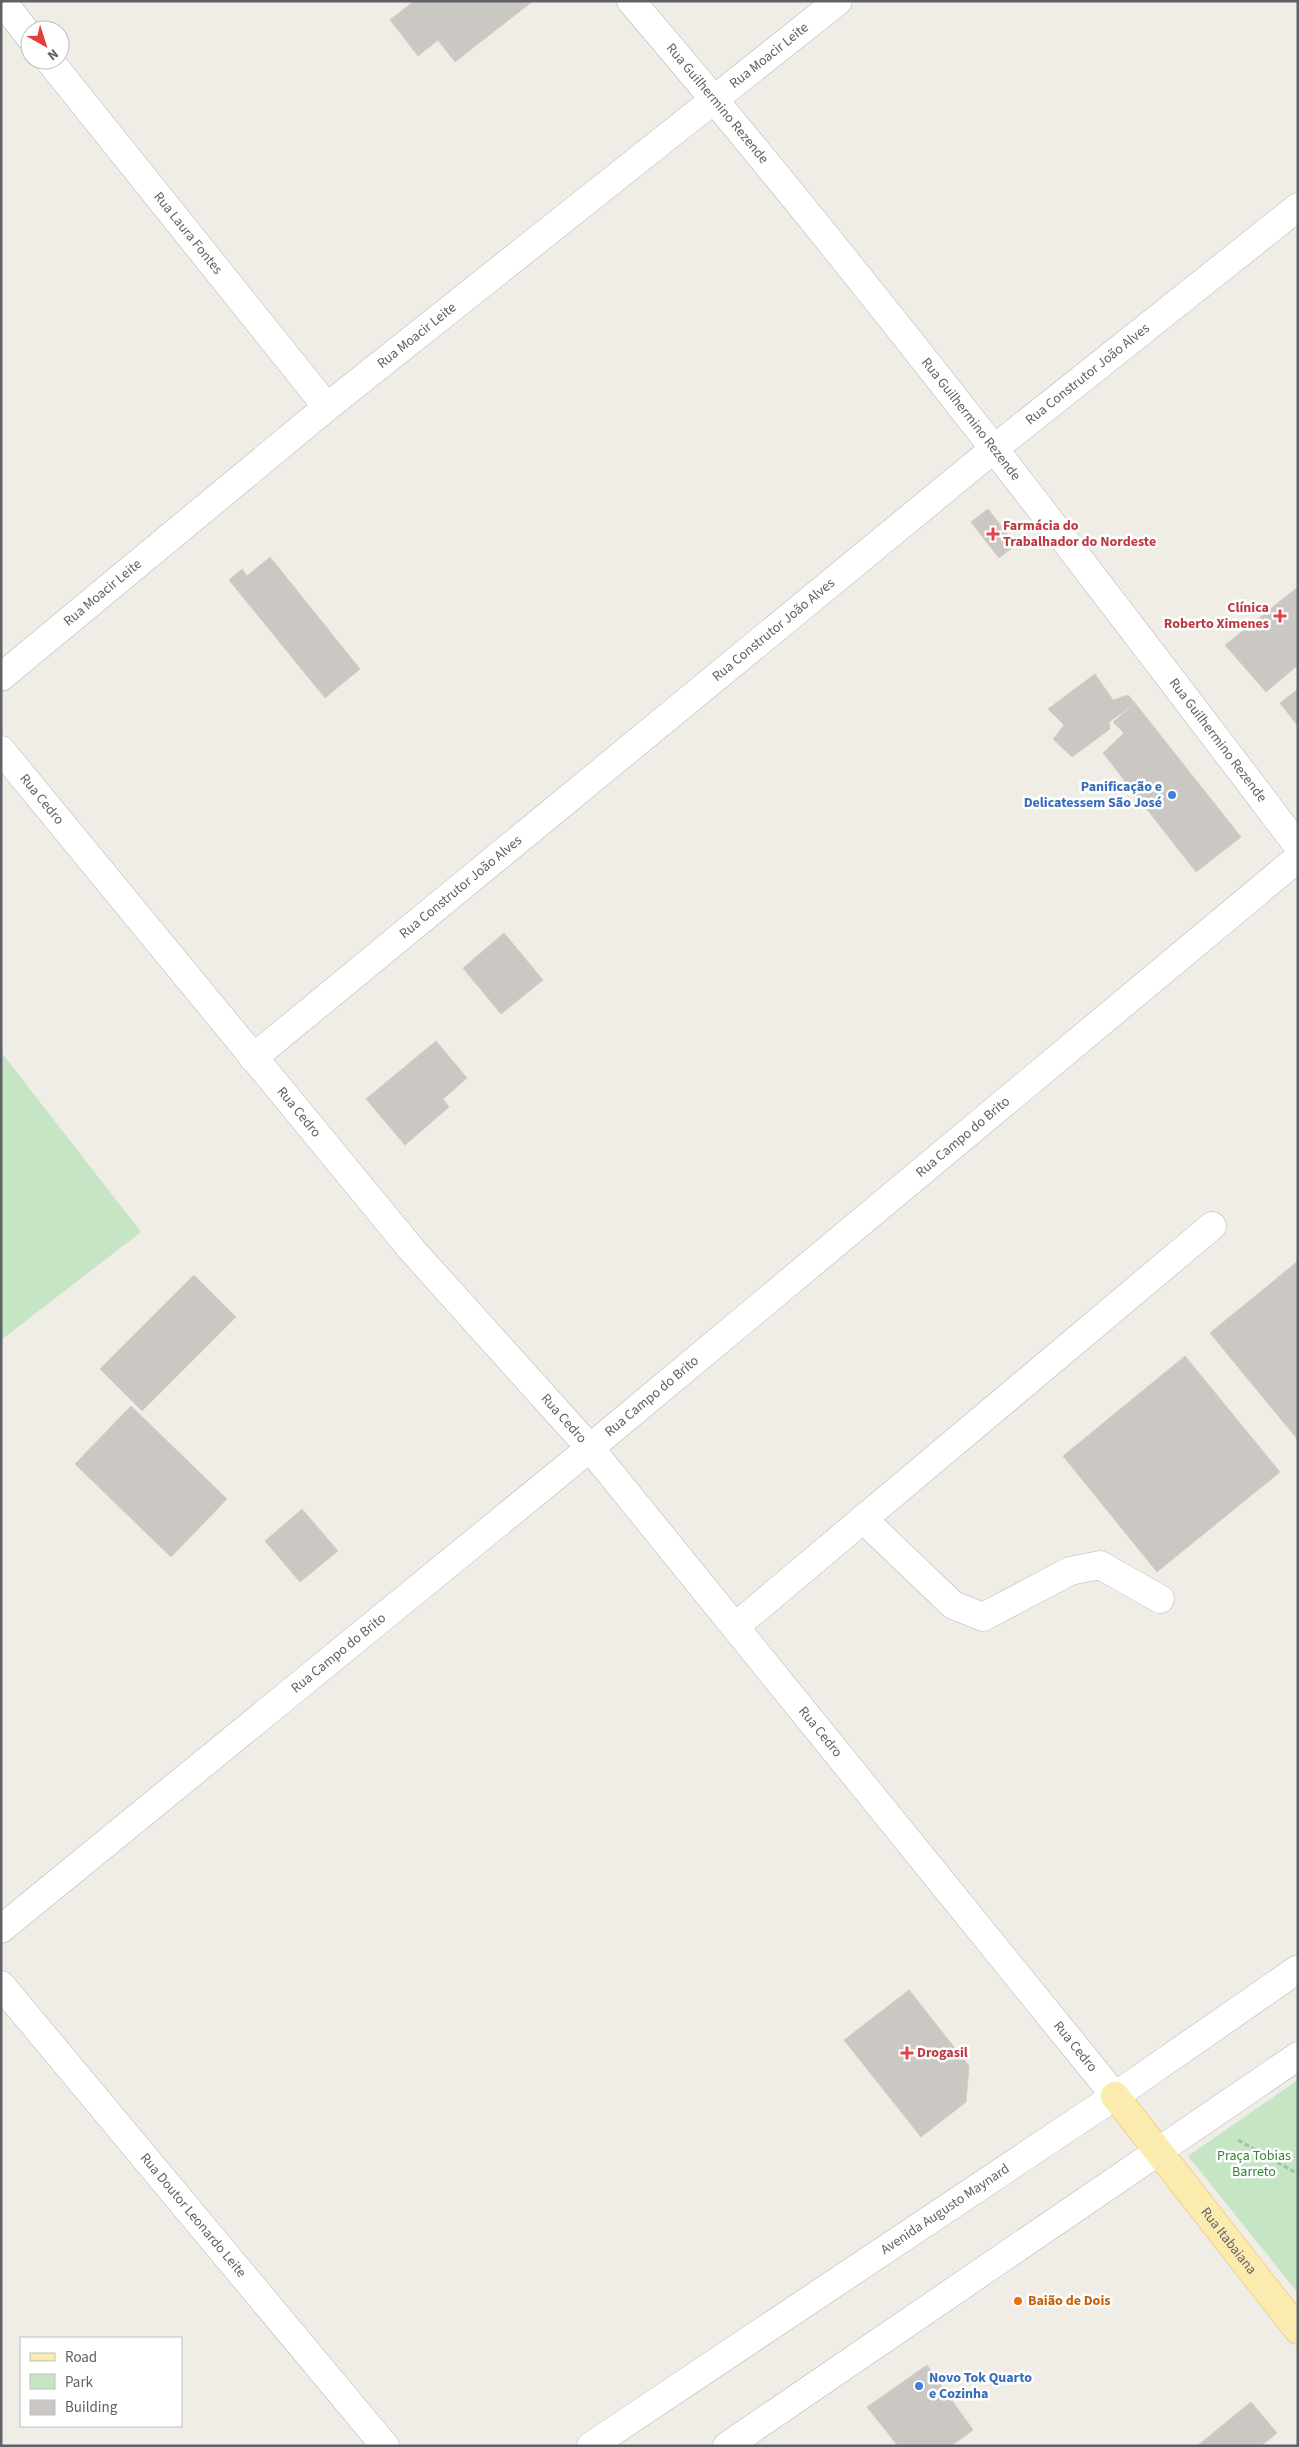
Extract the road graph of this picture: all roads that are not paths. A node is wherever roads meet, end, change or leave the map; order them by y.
1 (2, 1) edge
2 (631, 1) edge
3 (838, 1) edge
4 (20, 24) edge
5 (57, 70) edge
6 (716, 100) junction
7 (1298, 207) edge
8 (327, 407) junction
9 (995, 448) junction
10 (1, 677) edge
11 (1, 750) edge
12 (1298, 846) edge
13 (1298, 858) edge
14 (253, 1058) junction
15 (1212, 1226) dead end
16 (590, 1448) junction
17 (863, 1519) junction
18 (1160, 1599) dead end
19 (736, 1626) junction
20 (1, 1929) edge
21 (1298, 1969) edge
22 (1, 1985) edge
23 (1298, 2056) edge
24 (1115, 2096) junction
25 (1158, 2152) junction
26 (1298, 2330) edge
27 (385, 2446) edge
28 (590, 2446) edge
29 (727, 2446) edge

1 - 4 street
2 - 6 street, Rua Guilhermino Rezende
3 - 6 street, Rua Moacir Leite
5 - 8 street, Rua Laura Fontes
6 - 8 street, Rua Moacir Leite
6 - 9 street, Rua Guilhermino Rezende
7 - 9 street, Rua Construtor João Alves
8 - 10 street, Rua Moacir Leite
9 - 12 street, Rua Guilhermino Rezende
9 - 14 street, Rua Construtor João Alves
11 - 14 street, Rua Cedro
13 - 16 street, Rua Campo do Brito
14 - 16 street, Rua Cedro
15 - 17 street
16 - 19 street, Rua Cedro
16 - 20 street, Rua Campo do Brito
17 - 18 street
17 - 19 street
19 - 24 street, Rua Cedro
21 - 24 street, Avenida Augusto Maynard
22 - 27 street, Rua Doutor Leonardo Leite
23 - 25 street
24 - 25 main road, Rua Itabaiana
24 - 28 street, Avenida Augusto Maynard
25 - 26 main road, Rua Itabaiana
25 - 29 street

